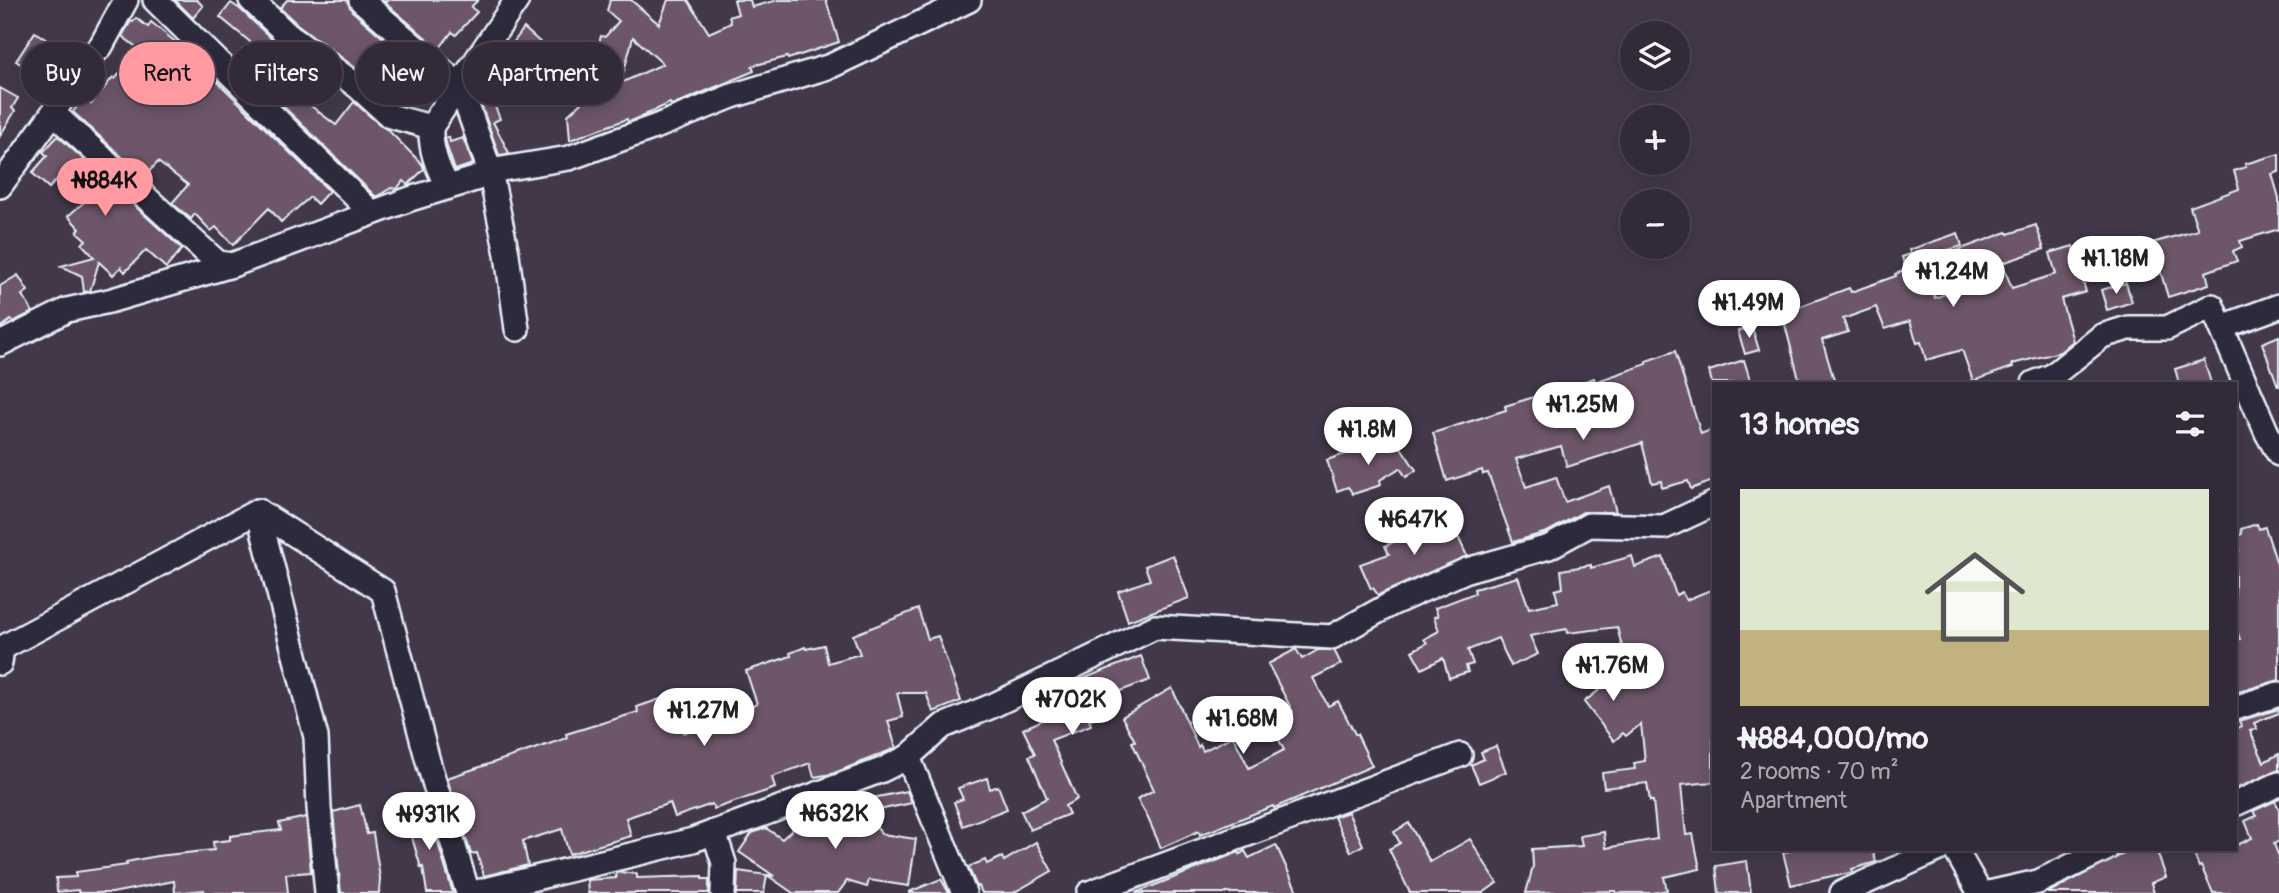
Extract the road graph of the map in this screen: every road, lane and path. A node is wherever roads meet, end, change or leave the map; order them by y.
1 (127, 0) edge
2 (155, 0) edge
3 (251, 0) edge
4 (361, 0) edge
5 (516, 0) edge
6 (968, 0) edge
7 (460, 86) junction
8 (53, 113) junction
9 (431, 127) junction
10 (490, 171) junction
11 (0, 186) edge
12 (448, 187) junction
13 (372, 213) junction
14 (232, 265) junction
15 (2279, 306) edge
16 (2222, 327) junction
17 (517, 329) dead end
18 (0, 344) edge
19 (2037, 382) edge
20 (2279, 454) edge
21 (1712, 504) edge
22 (258, 511) junction
23 (0, 663) edge
24 (2279, 694) edge
25 (2237, 707) edge
26 (1460, 755) dead end
27 (908, 757) junction
28 (2279, 784) edge
29 (2237, 803) edge
30 (714, 832) junction
31 (1935, 851) edge
32 (1956, 851) edge
33 (2102, 851) edge
34 (327, 893) edge
35 (470, 893) edge
36 (723, 893) edge
37 (964, 893) edge
38 (1089, 893) edge
39 (1842, 893) edge
40 (1980, 893) edge
41 (1989, 893) edge

1 - 8 street
2 - 13 street
3 - 9 street
4 - 7 street
5 - 7 street
6 - 10 street
7 - 9 street
7 - 10 street
8 - 11 street
8 - 14 street
9 - 12 street
10 - 12 street
10 - 17 street
12 - 13 street
13 - 14 street
14 - 18 street
15 - 16 street
16 - 19 street
16 - 20 street
21 - 27 street
22 - 23 street
22 - 34 street
22 - 35 street
24 - 25 street
26 - 38 street
27 - 30 street
27 - 37 street
28 - 29 street
30 - 35 street
30 - 36 street
31 - 39 street
32 - 40 street
33 - 41 street

